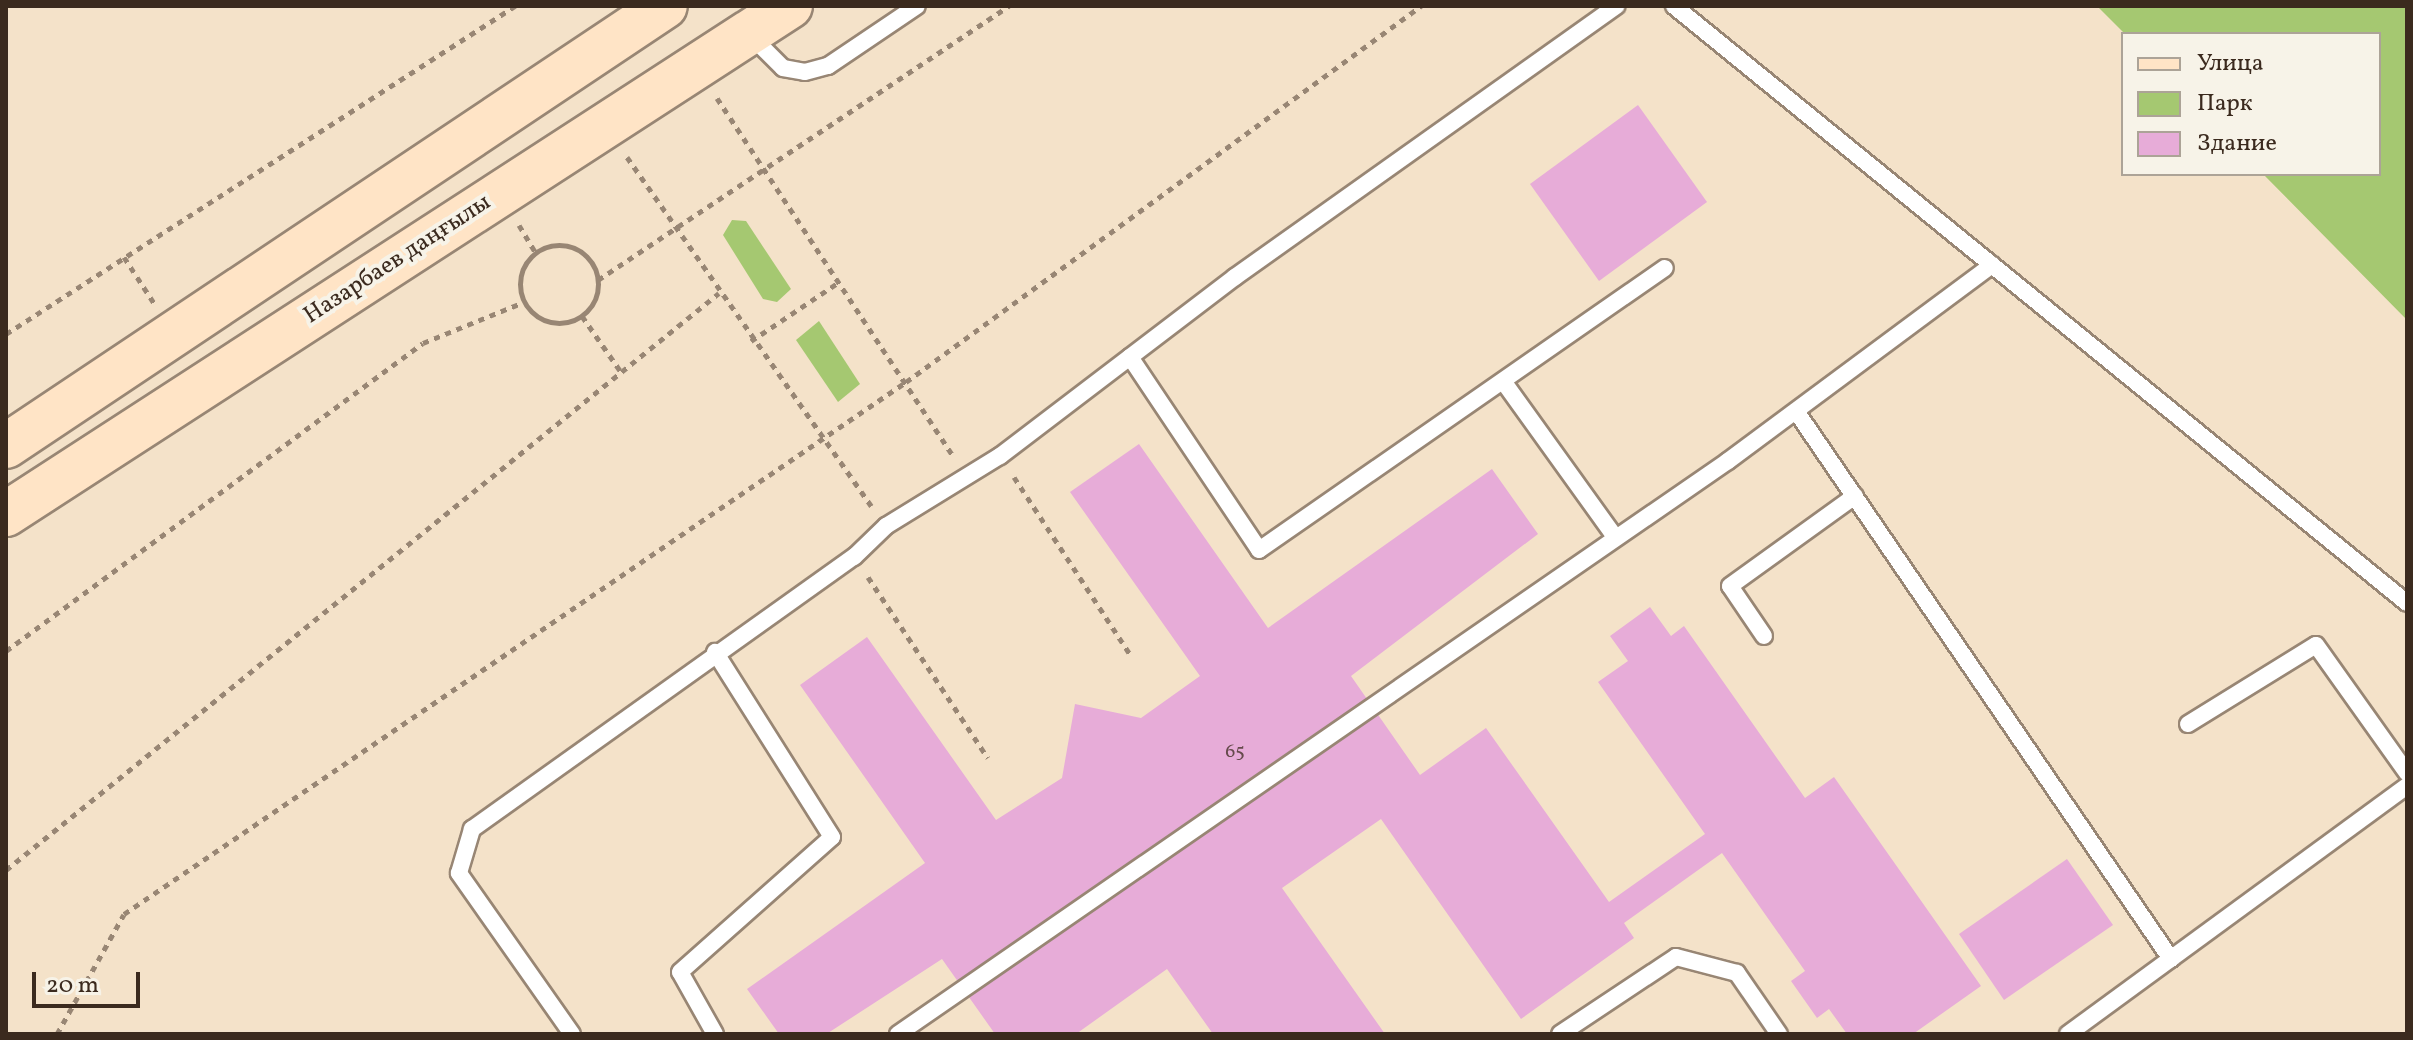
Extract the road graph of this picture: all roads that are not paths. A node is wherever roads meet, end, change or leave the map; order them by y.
1 (665, 6) edge
2 (790, 6) edge
3 (917, 6) edge
4 (1617, 6) edge
5 (1674, 6) edge
6 (748, 33) junction
7 (1992, 265) junction
8 (1665, 268) dead end
9 (1130, 357) junction
10 (1503, 381) junction
11 (1796, 411) junction
12 (6, 446) edge
13 (1855, 496) junction
14 (6, 514) edge
15 (1616, 538) junction
16 (2407, 603) edge
17 (1764, 636) dead end
18 (715, 652) junction
19 (2188, 724) dead end
20 (2407, 773) edge
21 (2407, 786) edge
22 (2171, 959) junction
23 (572, 1034) edge
24 (715, 1034) edge
25 (898, 1034) edge
26 (1560, 1034) edge
27 (1779, 1034) edge
28 (2068, 1034) edge

1 - 12 main road
2 - 6 main road, Назарбаев даңғылы
3 - 6 lane
4 - 9 lane
5 - 7 lane
6 - 14 main road, Назарбаев даңғылы
7 - 11 lane
7 - 16 lane
8 - 10 lane
9 - 10 lane
9 - 18 lane
10 - 15 lane
11 - 13 lane
11 - 15 lane
13 - 17 lane
13 - 22 lane
15 - 25 lane
18 - 23 lane
18 - 24 lane
19 - 20 lane
21 - 22 lane
22 - 28 lane
26 - 27 lane

